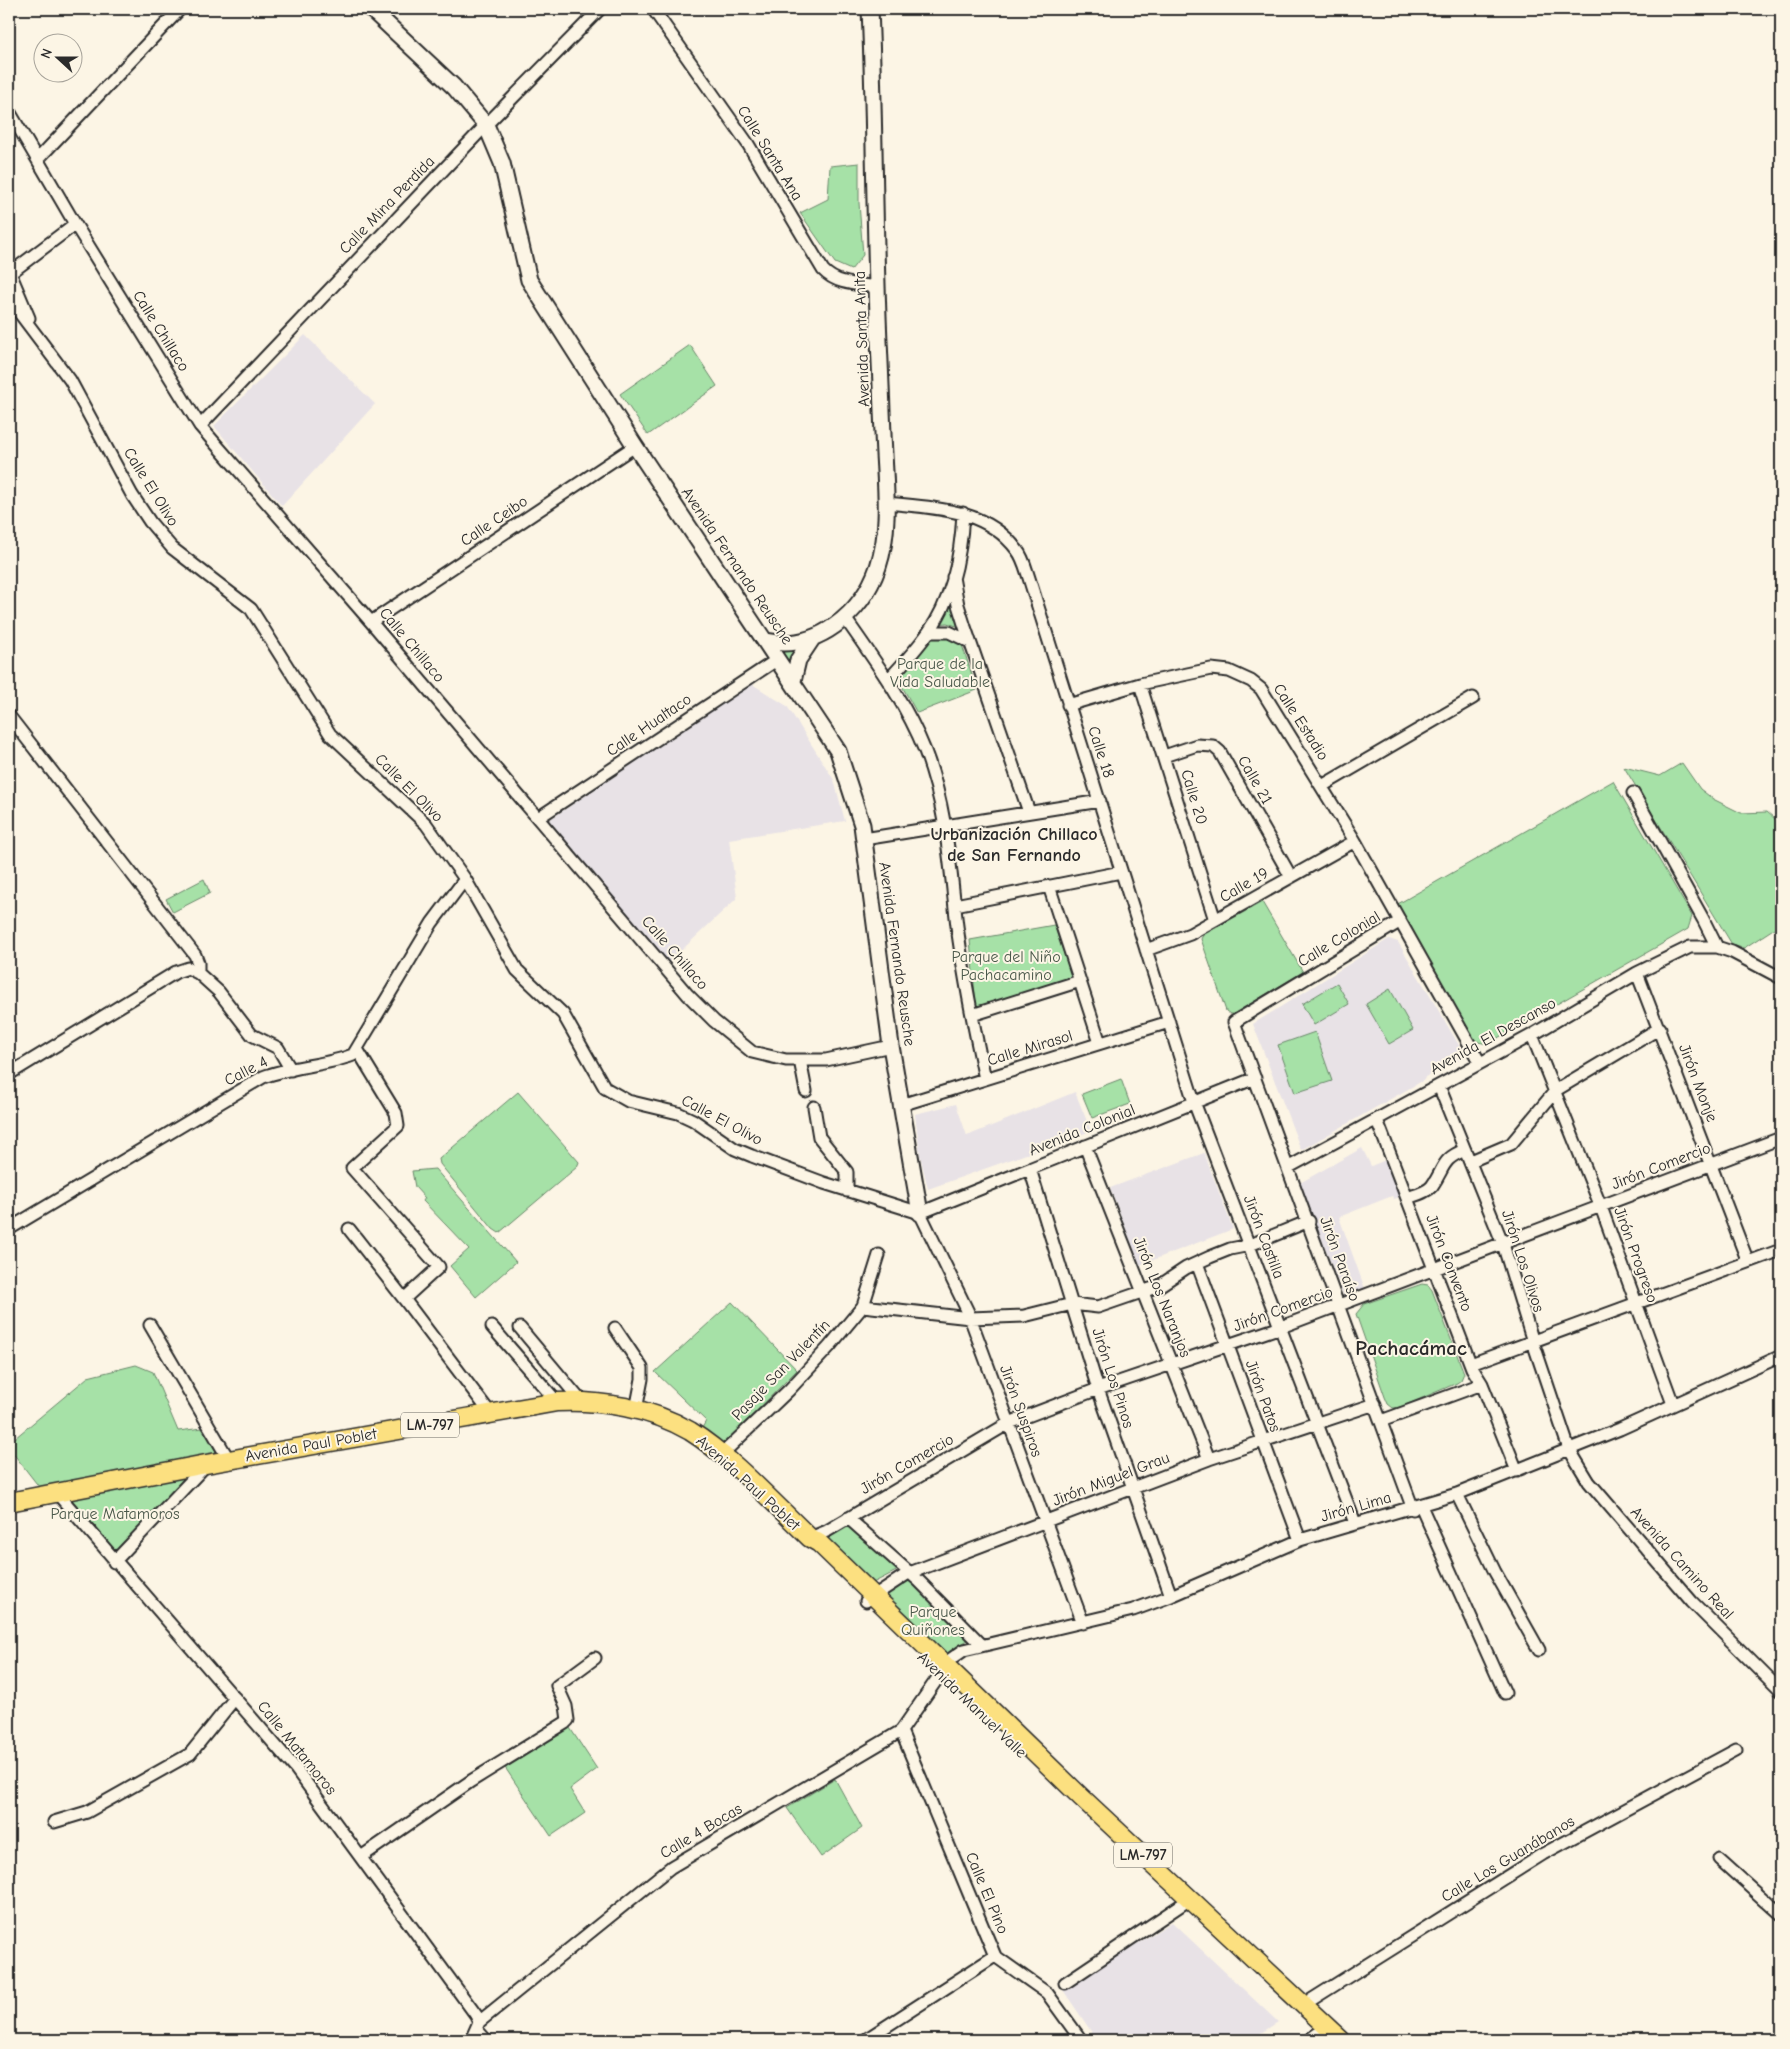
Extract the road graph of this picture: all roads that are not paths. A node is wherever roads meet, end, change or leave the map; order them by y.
1 (180, 9) edge
2 (370, 9) edge
3 (600, 9) edge
4 (653, 9) edge
5 (870, 9) edge
6 (9, 111) edge
7 (486, 125) junction
8 (38, 159) junction
9 (75, 224) junction
10 (9, 273) edge
11 (877, 286) junction
12 (9, 299) edge
13 (34, 331) junction
14 (200, 426) junction
15 (635, 446) junction
16 (886, 503) junction
17 (963, 513) junction
18 (953, 577) junction
19 (845, 618) junction
20 (371, 622) junction
21 (929, 632) junction
22 (812, 639) junction
23 (766, 641) junction
24 (970, 642) junction
25 (778, 659) junction
26 (888, 680) junction
27 (793, 681) junction
28 (1140, 684) junction
29 (1472, 698) dead end
30 (1068, 705) junction
31 (9, 716) edge
32 (1164, 756) junction
33 (1322, 786) junction
34 (1633, 793) dead end
35 (1100, 801) junction
36 (1029, 812) junction
37 (538, 818) junction
38 (946, 826) junction
39 (864, 839) junction
40 (1355, 841) junction
41 (1121, 872) junction
42 (1291, 876) junction
43 (465, 879) junction
44 (1049, 886) junction
45 (955, 905) junction
46 (1215, 920) junction
47 (1399, 922) junction
48 (1717, 947) junction
49 (1146, 950) junction
50 (1638, 972) junction
51 (198, 973) junction
52 (1781, 978) edge
53 (1080, 981) junction
54 (972, 1015) junction
55 (1169, 1022) junction
56 (1234, 1022) joint
57 (1660, 1028) junction
58 (1532, 1035) junction
59 (1100, 1043) junction
60 (891, 1046) junction
61 (357, 1049) junction
62 (800, 1060) junction
63 (1480, 1063) junction
64 (291, 1070) junction
65 (9, 1074) edge
66 (1255, 1078) junction
67 (985, 1079) junction
68 (1439, 1086) junction
69 (1556, 1090) junction
70 (806, 1091) dead end
71 (1194, 1102) junction
72 (901, 1105) junction
73 (814, 1107) dead end
74 (1377, 1120) junction
75 (1781, 1138) edge
76 (1085, 1146) junction
77 (1465, 1150) junction
78 (1471, 1161) junction
79 (1712, 1164) junction
80 (1289, 1167) junction
81 (1030, 1168) junction
82 (847, 1190) junction
83 (1407, 1198) junction
84 (1601, 1207) junction
85 (920, 1212) junction
86 (1309, 1222) junction
87 (9, 1229) edge
88 (349, 1230) dead end
89 (1503, 1244) junction
90 (1250, 1245) junction
91 (1781, 1250) edge
92 (879, 1255) dead end
93 (1748, 1262) junction
94 (1197, 1263) junction
95 (1434, 1268) junction
96 (1143, 1292) junction
97 (404, 1299) junction
98 (1072, 1304) junction
99 (1636, 1304) junction
100 (1339, 1305) junction
101 (862, 1306) junction
102 (970, 1318) junction
103 (150, 1325) dead end
104 (492, 1327) dead end
105 (1281, 1327) junction
106 (520, 1328) dead end
107 (615, 1328) dead end
108 (1533, 1342) junction
109 (1228, 1346) junction
110 (1781, 1356) edge
111 (1471, 1364) junction
112 (1171, 1365) junction
113 (1482, 1384) junction
114 (1098, 1390) junction
115 (581, 1401) junction
116 (557, 1402) junction
117 (1375, 1404) junction
118 (1673, 1404) junction
119 (636, 1410) junction
120 (491, 1414) junction
121 (1381, 1421) junction
122 (1009, 1423) junction
123 (1317, 1424) junction
124 (1263, 1442) junction
125 (1570, 1449) junction
126 (721, 1455) junction
127 (1209, 1459) junction
128 (229, 1460) junction
129 (206, 1464) junction
130 (1517, 1471) junction
131 (1134, 1489) junction
132 (56, 1492) junction
133 (1457, 1494) junction
134 (9, 1502) edge
135 (1417, 1507) junction
136 (848, 1518) junction
137 (1044, 1522) junction
138 (1355, 1524) junction
139 (810, 1538) junction
140 (1300, 1540) junction
141 (114, 1562) junction
142 (909, 1573) junction
143 (1171, 1596) junction
144 (869, 1598) junction
145 (1083, 1623) junction
146 (982, 1645) junction
147 (1539, 1650) dead end
148 (595, 1658) dead end
149 (943, 1672) junction
150 (1781, 1691) edge
151 (1505, 1694) dead end
152 (235, 1698) junction
153 (901, 1731) junction
154 (1736, 1750) dead end
155 (54, 1822) dead end
156 (362, 1857) junction
157 (1719, 1859) dead end
158 (1185, 1902) junction
159 (1781, 1915) edge
160 (995, 1956) junction
161 (1065, 1983) dead end
162 (1303, 2005) junction
163 (478, 2026) junction
164 (1316, 2038) edge
165 (471, 2040) edge
166 (486, 2040) edge
167 (865, 2040) edge
168 (1081, 2040) edge
169 (1341, 2040) edge

1 - 8 street
2 - 7 street, Avenida Fernando Reusche
3 - 7 street, Calle Mina Perdida
4 - 11 street, Calle Santa Ana
5 - 11 street, Avenida Santa Anita
6 - 8 street, Calle Chillaco
7 - 14 street, Calle Mina Perdida
7 - 15 street, Avenida Fernando Reusche
8 - 9 street, Calle Chillaco
9 - 10 street
9 - 14 street, Calle Chillaco
10 - 13 street
11 - 16 street, Avenida Santa Anita
12 - 13 street, Calle El Olivo
13 - 43 street, Calle El Olivo
14 - 20 street, Calle Chillaco
15 - 20 street, Calle Ceibo
15 - 23 street, Avenida Fernando Reusche
16 - 17 street, Calle 18
16 - 19 street, Avenida Santa Anita
17 - 18 street
17 - 30 street, Calle 18
18 - 21 street
18 - 24 street
19 - 22 street, Avenida Santa Anita
19 - 26 street
20 - 37 street, Calle Chillaco
21 - 24 street
21 - 26 street
22 - 23 street, Avenida Santa Anita
22 - 27 street, Avenida Santa Anita
23 - 25 street, Avenida Fernando Reusche
24 - 36 street
25 - 27 street, Avenida Fernando Reusche
25 - 37 street, Calle Hualtaco
26 - 38 street
27 - 39 street, Avenida Fernando Reusche
28 - 30 street, Calle Estadio
28 - 32 street, Calle 20
28 - 33 street, Calle Estadio
29 - 33 street
30 - 35 street, Calle 18
31 - 51 street
32 - 42 street, Calle 21
32 - 46 street, Calle 20
33 - 40 street, Calle Estadio
34 - 48 street
35 - 36 street
35 - 41 street, Calle 18
36 - 38 street
37 - 62 street, Calle Chillaco
38 - 39 street
38 - 45 street
39 - 60 street, Avenida Fernando Reusche
40 - 42 street, Calle 19
40 - 47 street, Calle Estadio
41 - 44 street
41 - 49 street, Calle 18
42 - 46 street, Calle 19
43 - 61 street, Calle 4
43 - 82 street, Calle El Olivo
44 - 45 street
44 - 53 street
45 - 54 street
46 - 49 street, Calle 19
47 - 56 street, Calle Colonial
47 - 63 street, Calle Colonial
48 - 50 street, Avenida El Descanso
48 - 52 street
49 - 55 street, Calle 18
50 - 57 street, Jirón Monje
50 - 58 street, Avenida El Descanso
51 - 64 street
51 - 65 street
53 - 54 street
53 - 59 street
54 - 67 street
55 - 59 street, Calle Mirasol
55 - 71 street, Calle 18
56 - 66 street, Jirón Paraíso
57 - 69 street
57 - 79 street, Jirón Monje
58 - 63 street, Avenida El Descanso
58 - 69 street, Jirón Progreso
59 - 67 street, Calle Mirasol
60 - 62 street, Calle Chillaco
60 - 72 street, Avenida Fernando Reusche
61 - 64 street, Calle 4
61 - 97 street
62 - 70 street
63 - 68 street, Avenida El Descanso
64 - 87 street, Calle 4
66 - 71 street, Avenida Colonial
66 - 80 street, Jirón Paraíso
67 - 72 street, Calle Mirasol
68 - 74 street, Avenida El Descanso
68 - 77 street, Jirón Los Olivos
69 - 78 street
69 - 84 street, Jirón Progreso
71 - 76 street, Avenida Colonial
71 - 90 street, Jirón Castilla
72 - 85 street, Avenida Fernando Reusche
73 - 82 street
74 - 80 street, Avenida El Descanso
74 - 83 street, Jirón Convento
75 - 79 street, Jirón Comercio
76 - 81 street, Avenida Colonial
76 - 96 street, Jirón Los Naranjos
77 - 78 street, Jirón Los Olivos
77 - 83 street
78 - 89 street, Jirón Los Olivos
79 - 84 street, Jirón Comercio
79 - 93 street, Jirón Monje
80 - 86 street, Jirón Paraíso
81 - 85 street, Avenida Colonial
81 - 98 street, Jirón Los Pinos
82 - 85 street, Calle El Olivo
83 - 95 street, Jirón Convento
84 - 89 street, Jirón Comercio
84 - 99 street, Jirón Progreso
85 - 102 street, Jirón Suspiros
86 - 90 street
86 - 100 street, Jirón Paraíso
88 - 97 street
89 - 95 street, Jirón Comercio
89 - 108 street, Jirón Los Olivos
90 - 94 street
90 - 105 street, Jirón Castilla
91 - 93 street
92 - 101 street, Pasaje San Valentín
93 - 99 street
94 - 96 street
94 - 109 street, Jirón Patos
95 - 100 street, Jirón Comercio
95 - 111 street, Jirón Convento
96 - 98 street
96 - 112 street, Jirón Los Naranjos
97 - 120 street
98 - 102 street
98 - 114 street, Jirón Los Pinos
99 - 108 street
99 - 118 street, Jirón Progreso
100 - 105 street, Jirón Comercio
100 - 117 street, Jirón Paraíso
101 - 102 street
101 - 126 street, Pasaje San Valentín
102 - 122 street, Jirón Suspiros
103 - 128 street
104 - 116 street
105 - 109 street, Jirón Comercio
105 - 123 street, Jirón Castilla
106 - 115 street
107 - 119 street
108 - 111 street
108 - 125 street, Jirón Los Olivos
109 - 112 street, Jirón Comercio
109 - 124 street, Jirón Patos
110 - 118 street, Jirón Lima
111 - 113 street, Jirón Convento
112 - 114 street, Jirón Comercio
112 - 127 street, Jirón Los Naranjos
113 - 121 street
113 - 130 street, Jirón Convento
114 - 122 street, Jirón Comercio
114 - 131 street, Jirón Los Pinos
115 - 116 main road, Avenida Paul Poblet / LM-797
115 - 119 main road, Avenida Paul Poblet / LM-797
116 - 120 main road, Avenida Paul Poblet / LM-797
117 - 121 street, Jirón Paraíso
117 - 123 street, Jirón Miguel Grau
118 - 125 street, Jirón Lima
119 - 126 main road, Avenida Paul Poblet / LM-797
120 - 128 main road, Avenida Paul Poblet / LM-797
121 - 135 street, Jirón Paraíso
122 - 136 street, Jirón Comercio
122 - 137 street, Jirón Suspiros
123 - 124 street, Jirón Miguel Grau
123 - 138 street, Jirón Castilla
124 - 127 street, Jirón Miguel Grau
124 - 140 street, Jirón Patos
125 - 130 street, Jirón Lima
125 - 150 street, Avenida Camino Real
126 - 139 main road, Avenida Paul Poblet / LM-797
127 - 131 street, Jirón Miguel Grau
128 - 129 main road, Avenida Paul Poblet / LM-797
129 - 132 main road, Avenida Paul Poblet / LM-797
129 - 141 street
130 - 133 street, Jirón Lima
131 - 137 street, Jirón Miguel Grau
131 - 143 street, Jirón Los Pinos
132 - 134 main road, Avenida Paul Poblet / LM-797
132 - 141 street, Calle Matamoros
133 - 135 street, Jirón Lima
133 - 147 street
135 - 138 street, Jirón Lima
135 - 151 street, Jirón Paraíso
136 - 139 street, Jirón Comercio
136 - 142 street
137 - 142 street, Jirón Miguel Grau
137 - 145 street, Jirón Suspiros
138 - 140 street, Jirón Lima
139 - 144 main road, Avenida Manuel Valle / LM-797
140 - 143 street, Jirón Lima
141 - 152 street, Calle Matamoros
142 - 144 street, Jirón Miguel Grau
142 - 146 street
143 - 145 street, Jirón Lima
144 - 149 main road, Avenida Manuel Valle / LM-797
145 - 146 street, Jirón Lima
146 - 149 street, Jirón Lima
148 - 156 street
149 - 153 street, Calle 4 Bocas
149 - 158 main road, Avenida Manuel Valle / LM-797
152 - 155 street
152 - 156 street, Calle Matamoros
153 - 160 street, Calle El Pino
153 - 163 street, Calle 4 Bocas
154 - 162 street, Calle Los Guanábanos
156 - 163 street, Calle Matamoros
157 - 159 street
158 - 161 street
158 - 162 main road, Avenida Manuel Valle / LM-797
158 - 164 main road, Avenida Manuel Valle / LM-797
160 - 167 street
160 - 168 street, Calle El Pino
162 - 169 main road, Avenida Manuel Valle / LM-797
163 - 165 street, Calle 4 Bocas
163 - 166 street, Calle Matamoros

